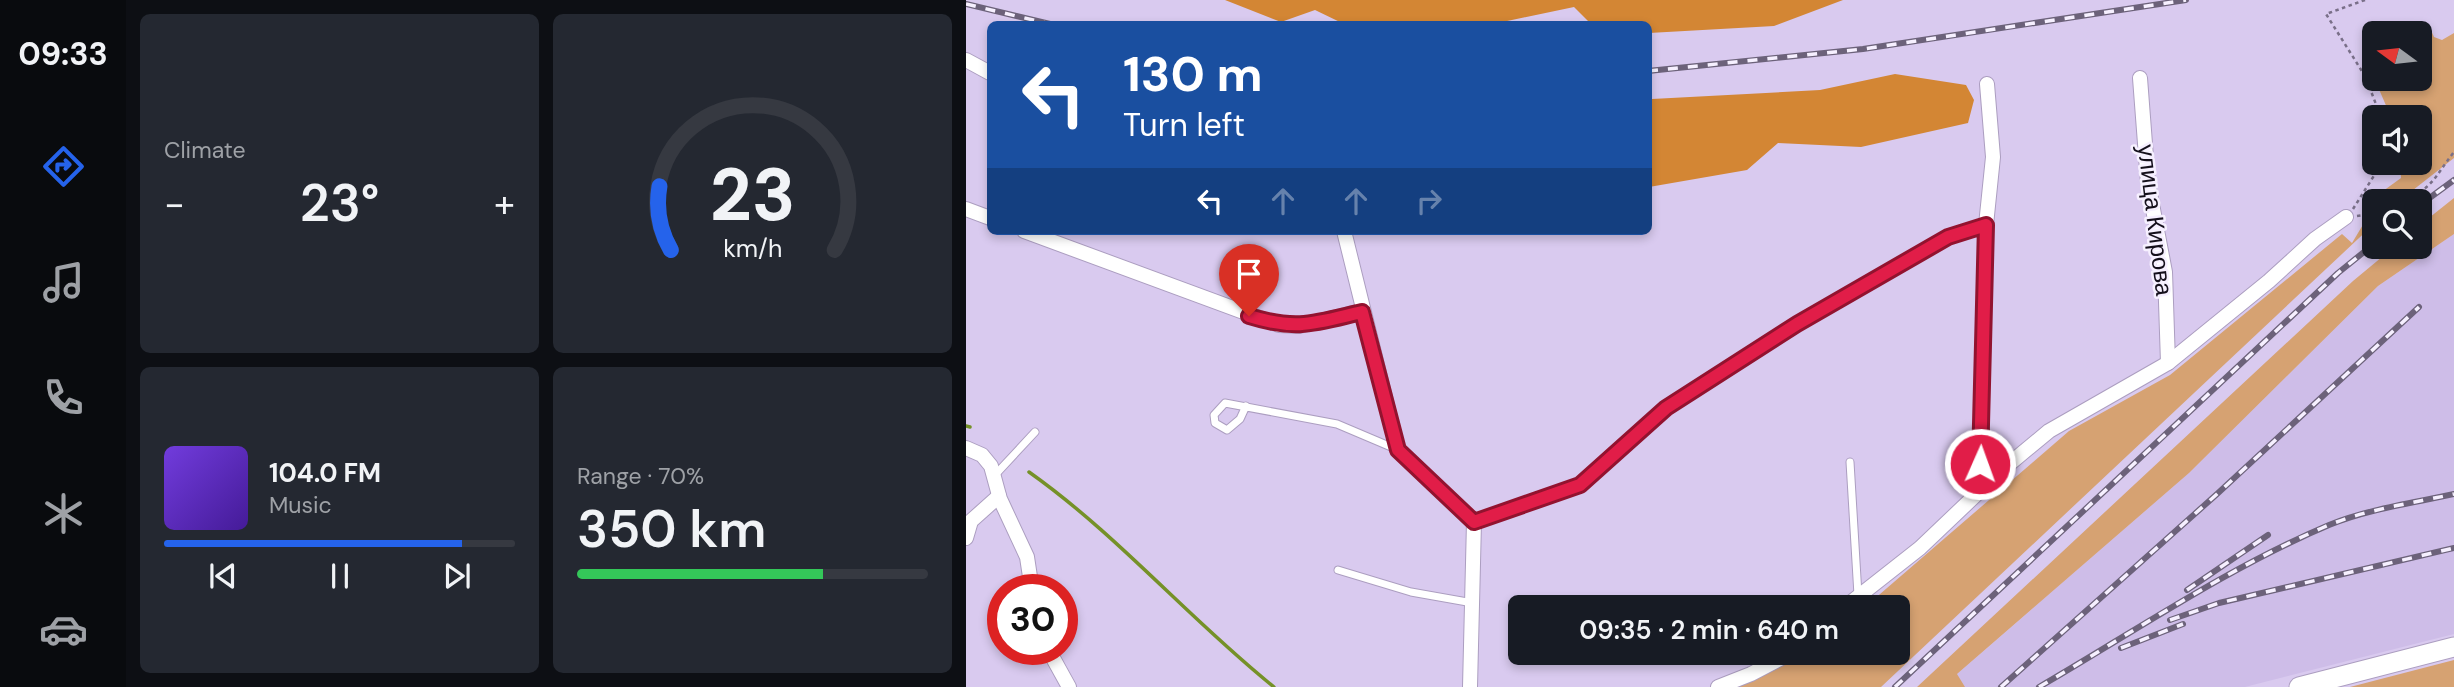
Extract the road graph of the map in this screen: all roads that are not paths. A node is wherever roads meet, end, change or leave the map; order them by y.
1 (966, 60) edge
2 (987, 71) edge
3 (2140, 78) dead end
4 (1987, 84) dead end
5 (966, 209) edge
6 (987, 217) edge
7 (2346, 217) road end
8 (1986, 225) junction
9 (1035, 235) edge
10 (1345, 235) edge
11 (1362, 312) junction
12 (2168, 363) junction
13 (1246, 406) junction
14 (1035, 432) dead end
15 (966, 447) edge
16 (1398, 450) junction
17 (1850, 462) dead end
18 (995, 476) junction
19 (1980, 491) junction
20 (999, 496) junction
21 (1474, 522) junction
22 (966, 538) edge
23 (1338, 570) dead end
24 (1030, 574) edge
25 (1858, 595) edge
26 (1859, 595) edge
27 (1474, 603) junction
28 (2454, 647) edge
29 (1057, 665) edge
30 (1768, 665) edge
31 (1069, 687) edge
32 (1470, 687) edge
33 (1718, 687) edge
34 (2299, 687) edge

1 - 2 street
3 - 12 street, улица Кирова
4 - 8 street
5 - 6 street
7 - 12 street
8 - 19 street
8 - 21 street
9 - 11 street
10 - 11 street
11 - 16 street
12 - 19 street
13 - 13 lane
13 - 16 lane
14 - 18 lane
15 - 18 street
16 - 21 street
17 - 25 lane
18 - 20 street
19 - 26 street
20 - 22 street
20 - 24 street
21 - 27 street
23 - 27 lane
27 - 32 street
28 - 34 main road
29 - 31 street
30 - 33 street

